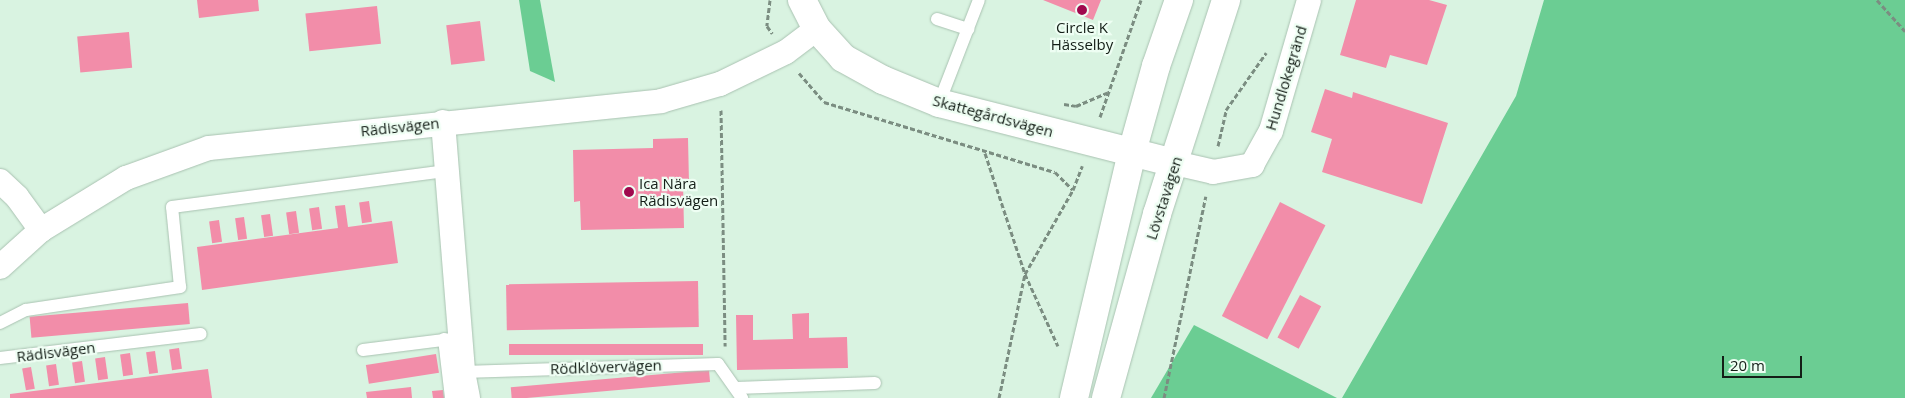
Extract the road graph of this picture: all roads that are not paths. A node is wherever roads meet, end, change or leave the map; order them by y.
1 (802, 0) edge
2 (979, 0) edge
3 (1179, 0) edge
4 (1226, 0) edge
5 (1309, 0) edge
6 (937, 19) dead end
7 (817, 29) junction
8 (968, 29) junction
9 (939, 103) junction
10 (443, 122) junction
11 (1132, 152) junction
12 (1175, 163) junction
13 (447, 172) junction
14 (0, 181) edge
15 (41, 230) junction
16 (0, 267) edge
17 (0, 323) edge
18 (201, 334) dead end
19 (452, 339) junction
20 (362, 350) dead end
21 (0, 358) edge
22 (463, 372) junction
23 (875, 382) dead end
24 (739, 393) edge
25 (451, 398) edge
26 (468, 398) edge
27 (1074, 398) edge
28 (1106, 398) edge

1 - 7 street, Skattegårdsvägen
2 - 8 lane
3 - 11 street
4 - 12 street, Lövstavägen
5 - 12 street, Hundlokegränd
6 - 8 lane
7 - 9 street, Skattegårdsvägen
7 - 10 street, Rädisvägen
8 - 9 lane
9 - 11 street, Skattegårdsvägen
10 - 13 street
10 - 15 street, Rädisvägen
11 - 12 street, Skattegårdsvägen
11 - 27 street
12 - 28 street, Lövstavägen
13 - 17 lane
13 - 19 street
14 - 15 street
15 - 16 street, Rädisvägen
18 - 21 lane, Rädisvägen
19 - 20 lane
19 - 22 street
19 - 25 lane
22 - 24 lane, Rödklövervägen
22 - 26 street
23 - 24 lane

